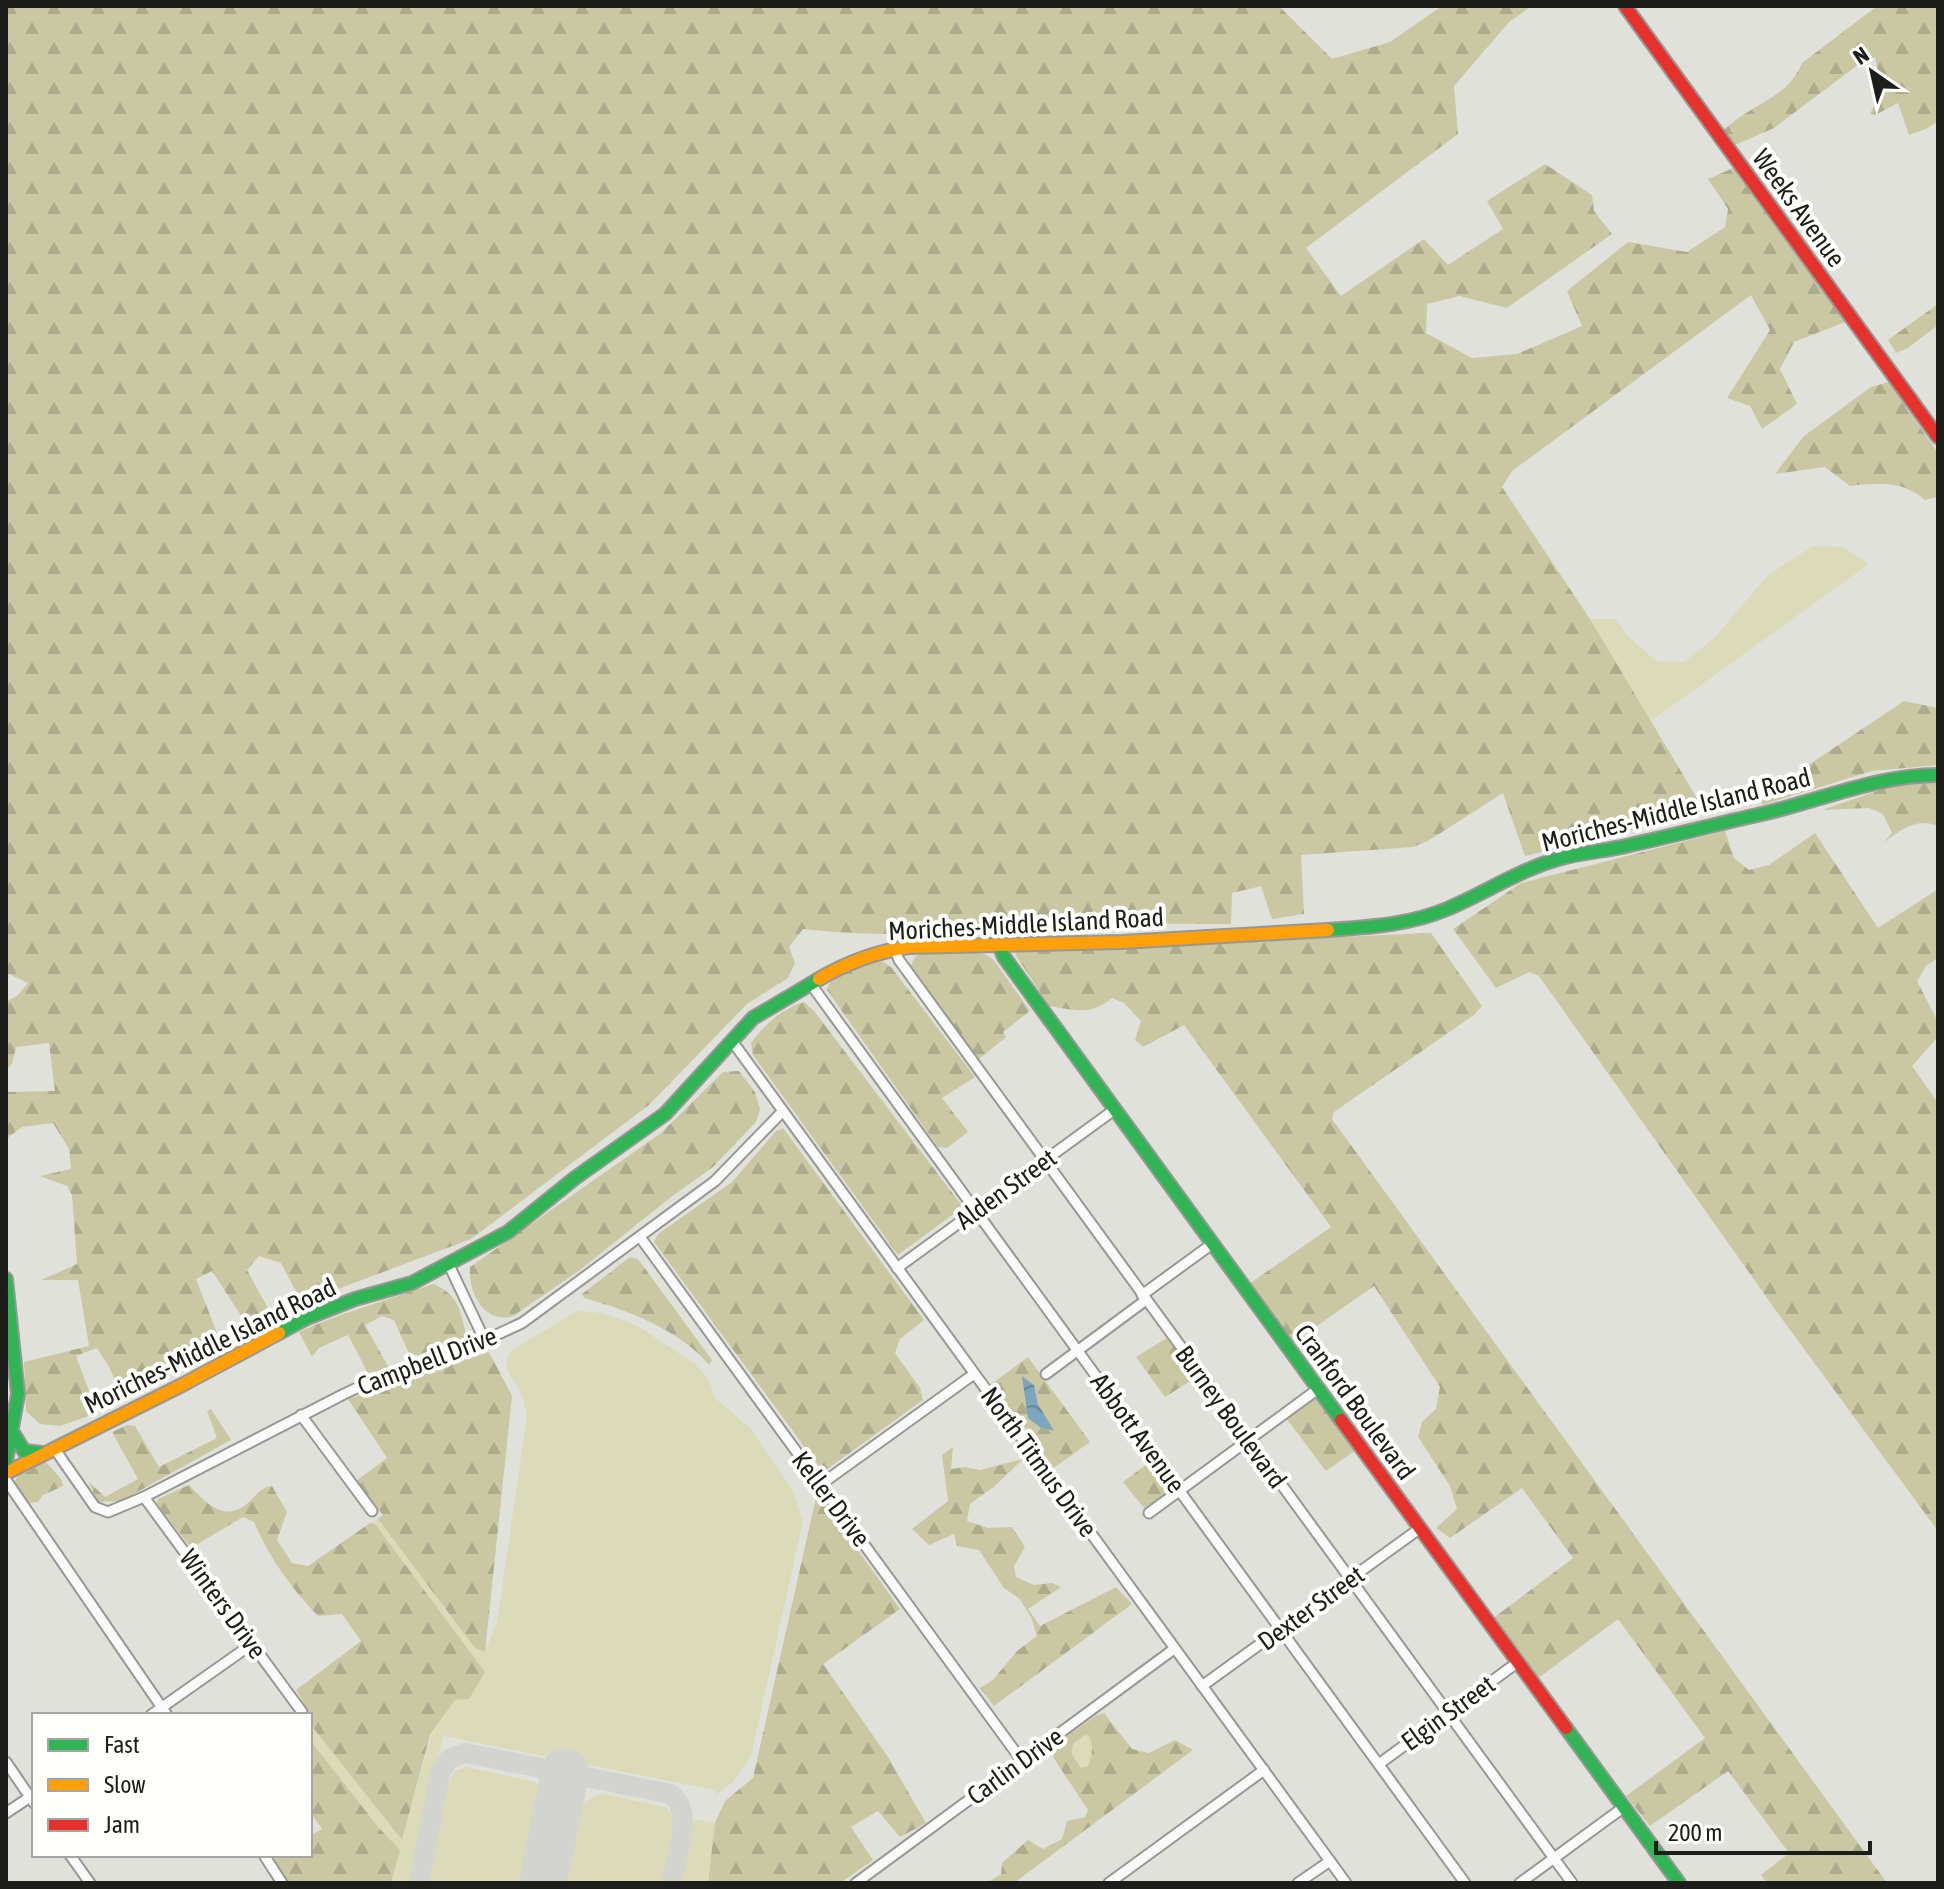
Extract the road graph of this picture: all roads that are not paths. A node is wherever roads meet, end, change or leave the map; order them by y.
1 (1625, 6) edge
2 (1938, 437) edge
3 (1938, 775) edge
4 (999, 945) junction
5 (894, 948) junction
6 (810, 983) junction
7 (732, 1041) junction
8 (1114, 1110) junction
9 (782, 1112) junction
10 (1045, 1161) junction
11 (977, 1210) junction
12 (640, 1237) junction
13 (1212, 1244) junction
14 (449, 1265) junction
15 (897, 1268) junction
16 (6, 1279) edge
17 (1144, 1297) junction
18 (485, 1341) junction
19 (1077, 1350) junction
20 (974, 1374) junction
21 (1046, 1374) dead end
22 (1318, 1389) junction
23 (301, 1415) junction
24 (13, 1433) junction
25 (1248, 1439) junction
26 (49, 1450) junction
27 (6, 1461) edge
28 (6, 1473) edge
29 (6, 1480) edge
30 (820, 1485) junction
31 (1180, 1490) junction
32 (144, 1497) junction
33 (372, 1511) dead end
34 (1149, 1513) dead end
35 (1419, 1529) junction
36 (1350, 1580) junction
37 (1281, 1629) junction
38 (252, 1644) junction
39 (1174, 1649) junction
40 (1518, 1662) junction
41 (1202, 1686) junction
42 (164, 1711) edge
43 (302, 1712) dead end
44 (1448, 1714) junction
45 (1022, 1761) junction
46 (6, 1762) edge
47 (1379, 1764) junction
48 (1264, 1770) junction
49 (32, 1797) edge
50 (32, 1799) edge
51 (1624, 1807) junction
52 (6, 1813) edge
53 (71, 1857) edge
54 (265, 1857) edge
55 (1554, 1858) junction
56 (1330, 1861) junction
57 (872, 1871) junction
58 (90, 1883) edge
59 (282, 1883) edge
60 (856, 1883) edge
61 (880, 1883) edge
62 (1109, 1883) edge
63 (1298, 1883) edge
64 (1346, 1883) edge
65 (1465, 1883) edge
66 (1520, 1883) edge
67 (1572, 1883) edge
68 (1679, 1883) edge

1 - 2 main road, Weeks Avenue
3 - 4 main road, Moriches-Middle Island Road
4 - 5 main road, Moriches-Middle Island Road
4 - 8 main road, Cranford Boulevard
5 - 6 main road, Moriches-Middle Island Road
5 - 10 street, Burney Boulevard
6 - 7 main road, Moriches-Middle Island Road
6 - 11 street, Abbott Avenue
7 - 9 street, North Titmus Drive
7 - 14 main road, Moriches-Middle Island Road
8 - 10 street, Alden Street
8 - 13 main road, Cranford Boulevard
9 - 12 street, Campbell Drive
9 - 15 street, North Titmus Drive
10 - 11 street, Alden Street
10 - 17 street, Burney Boulevard
11 - 15 street, Alden Street
11 - 19 street, Abbott Avenue
12 - 18 street, Campbell Drive
12 - 30 street, Keller Drive
13 - 17 street
13 - 22 main road, Cranford Boulevard
14 - 18 street
14 - 26 main road, Moriches-Middle Island Road
15 - 20 street, North Titmus Drive
16 - 24 main road
17 - 19 street
17 - 25 street, Burney Boulevard
18 - 23 street, Campbell Drive
19 - 21 street
19 - 31 street, Abbott Avenue
20 - 30 street
20 - 39 street, North Titmus Drive
22 - 25 street
22 - 35 main road, Cranford Boulevard
23 - 32 street, Campbell Drive
23 - 33 street
24 - 26 main road
24 - 27 main road
25 - 31 street
25 - 36 street, Burney Boulevard
26 - 28 main road, Moriches-Middle Island Road
26 - 32 street, Campbell Drive
29 - 42 street
30 - 45 street, Keller Drive
31 - 34 street
31 - 37 street, Abbott Avenue
32 - 38 street, Winters Drive
35 - 36 street, Dexter Street
35 - 40 main road, Cranford Boulevard
36 - 37 street, Dexter Street
36 - 44 street, Burney Boulevard
37 - 41 street, Dexter Street
37 - 47 street, Abbott Avenue
38 - 42 street
38 - 43 street, Winters Drive
39 - 41 street, North Titmus Drive
39 - 45 street, Carlin Drive
40 - 44 street, Elgin Street
40 - 51 main road, Cranford Boulevard
41 - 48 street, North Titmus Drive
44 - 47 street, Elgin Street
44 - 55 street, Burney Boulevard
45 - 57 street, Carlin Drive
46 - 49 street
47 - 65 street, Abbott Avenue
48 - 56 street, North Titmus Drive
48 - 62 street
50 - 52 street
51 - 55 street
51 - 68 main road, Cranford Boulevard
53 - 58 street
54 - 59 street
55 - 66 street
55 - 67 street, Burney Boulevard
56 - 63 street
56 - 64 street, North Titmus Drive
57 - 60 street, Carlin Drive
57 - 61 street

